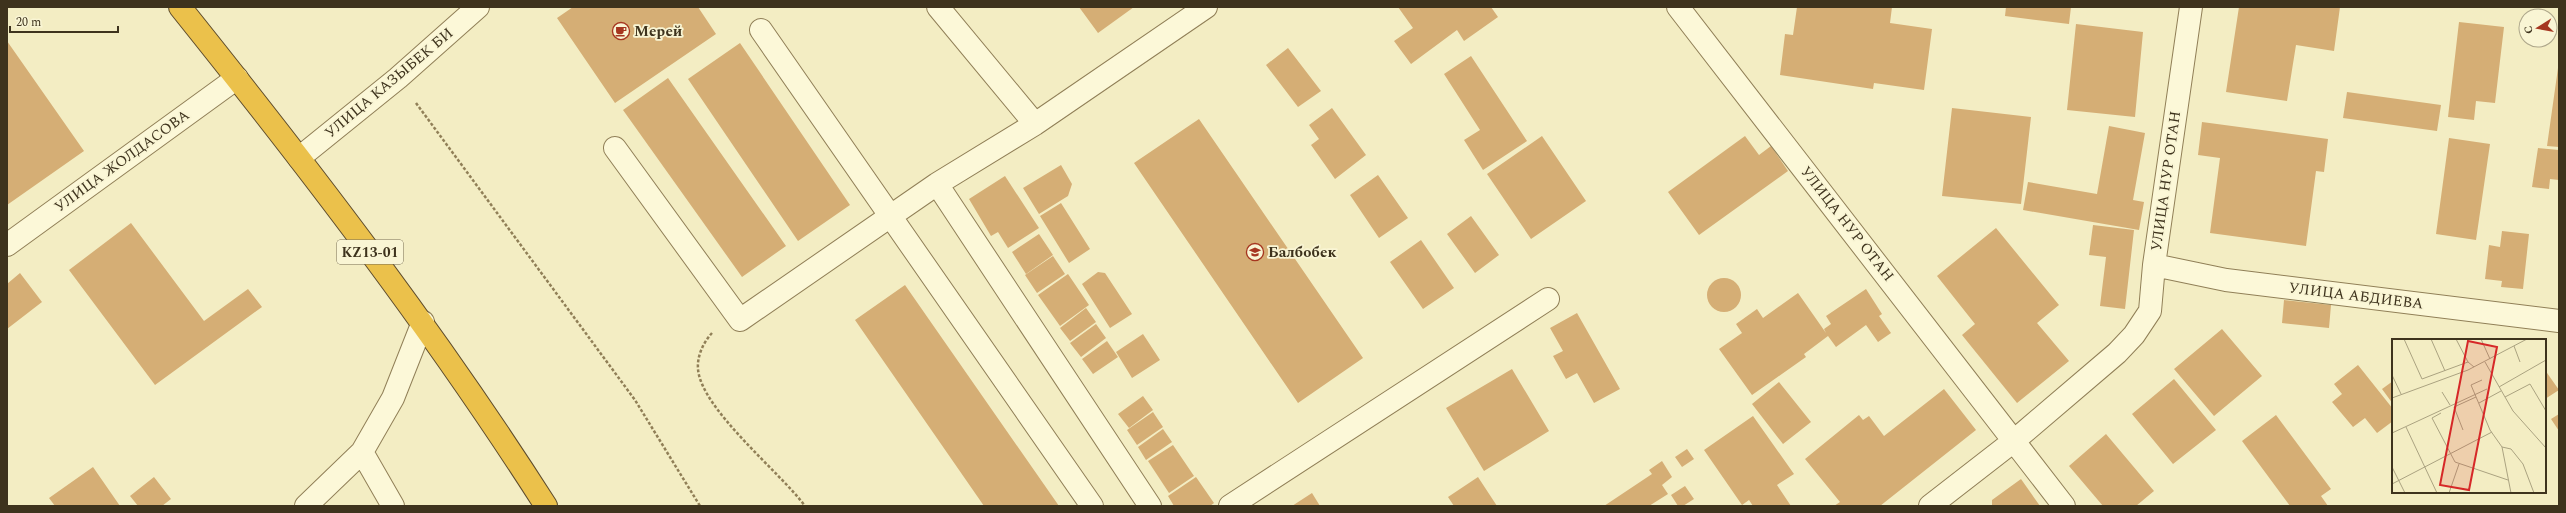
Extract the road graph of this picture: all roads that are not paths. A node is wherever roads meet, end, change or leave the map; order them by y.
1 (180, 7) edge
2 (478, 7) edge
3 (938, 7) edge
4 (1206, 7) edge
5 (1678, 7) edge
6 (2191, 7) edge
7 (761, 30) dead end
8 (237, 78) junction
9 (1034, 124) junction
10 (615, 148) dead end
11 (300, 158) junction
12 (937, 184) junction
13 (889, 216) junction
14 (7, 244) edge
15 (2154, 265) junction
16 (1548, 299) dead end
17 (2559, 321) edge
18 (422, 322) junction
19 (2015, 440) junction
20 (362, 452) junction
21 (306, 506) edge
22 (393, 506) edge
23 (546, 506) edge
24 (1092, 506) edge
25 (1150, 506) edge
26 (1230, 506) edge
27 (1930, 506) edge
28 (2064, 506) edge

1 - 8 highway, KZ13-01
2 - 11 street, УЛИЦА КАЗЫБЕК БИ
3 - 9 street
4 - 9 street
5 - 19 street, УЛИЦА НУР ОТАН
6 - 15 street, УЛИЦА НУР ОТАН
7 - 13 street
8 - 11 highway, KZ13-01
8 - 14 street, УЛИЦА ЖОЛДАСОВА
9 - 12 street
10 - 13 street
11 - 18 highway, KZ13-01
12 - 13 street
12 - 25 street
13 - 24 street
15 - 17 street, УЛИЦА АБДИЕВА
15 - 19 street, УЛИЦА НУР ОТАН
16 - 26 street
18 - 20 street
18 - 23 highway, KZ13-01
19 - 27 street, УЛИЦА НУР ОТАН
19 - 28 street, УЛИЦА НУР ОТАН
20 - 21 street
20 - 22 street

